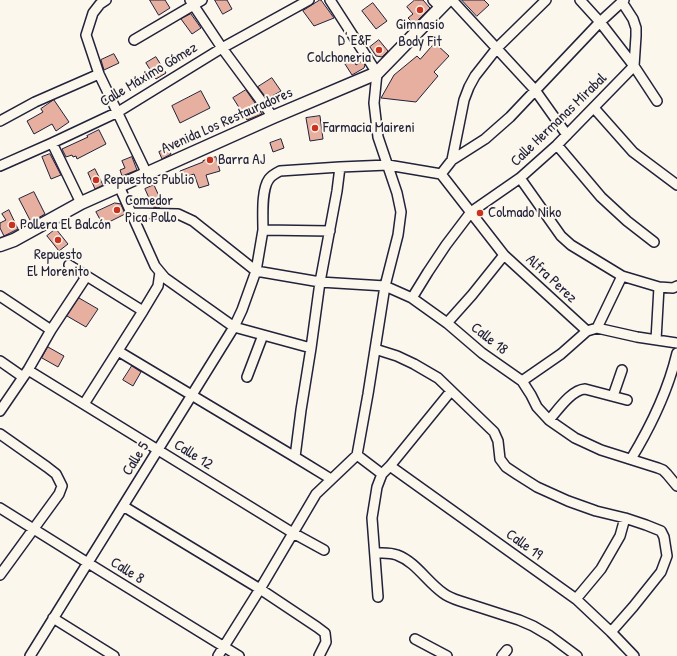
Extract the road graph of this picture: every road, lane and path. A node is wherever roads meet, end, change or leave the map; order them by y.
1 (106, 0) edge
2 (202, 0) edge
3 (309, 0) edge
4 (330, 0) edge
5 (452, 0) edge
6 (546, 0) edge
7 (580, 0) edge
8 (623, 1) edge
9 (192, 2) edge
10 (441, 3) edge
11 (600, 22) junction
12 (134, 40) dead end
13 (222, 48) junction
14 (497, 48) junction
15 (634, 66) junction
16 (377, 73) junction
17 (99, 74) junction
18 (535, 90) junction
19 (657, 101) dead end
20 (594, 108) junction
21 (118, 112) junction
22 (273, 116) junction
23 (0, 121) edge
24 (567, 135) junction
25 (52, 143) junction
26 (557, 145) junction
27 (452, 160) junction
28 (388, 165) junction
29 (0, 166) edge
30 (340, 167) junction
31 (147, 174) junction
32 (441, 174) junction
33 (520, 178) junction
34 (677, 185) edge
35 (119, 186) junction
36 (81, 204) junction
37 (471, 212) junction
38 (131, 213) junction
39 (263, 230) junction
40 (330, 231) junction
41 (654, 242) dead end
42 (0, 246) edge
43 (504, 255) junction
44 (69, 265) dead end
45 (256, 271) junction
46 (160, 272) junction
47 (622, 276) junction
48 (86, 277) junction
49 (320, 282) junction
50 (385, 286) junction
51 (677, 286) edge
52 (659, 287) junction
53 (0, 296) edge
54 (412, 298) junction
55 (143, 312) junction
56 (447, 323) junction
57 (234, 327) junction
58 (597, 328) junction
59 (51, 330) junction
60 (587, 331) junction
61 (263, 335) junction
62 (656, 340) junction
63 (676, 343) edge
64 (311, 348) junction
65 (375, 349) junction
66 (118, 351) junction
67 (677, 353) edge
68 (0, 361) edge
69 (622, 370) dead end
70 (25, 373) junction
71 (247, 377) dead end
72 (522, 381) junction
73 (451, 391) junction
74 (192, 395) junction
75 (613, 396) junction
76 (627, 400) dead end
77 (84, 404) junction
78 (0, 411) edge
79 (549, 420) junction
80 (0, 434) edge
81 (158, 450) junction
82 (357, 455) junction
83 (295, 456) junction
84 (631, 459) junction
85 (390, 466) junction
86 (382, 474) junction
87 (331, 480) junction
88 (677, 485) edge
89 (123, 506) junction
90 (0, 508) edge
91 (625, 518) junction
92 (34, 529) junction
93 (293, 533) junction
94 (324, 550) dead end
95 (375, 554) junction
96 (88, 563) junction
97 (0, 575) edge
98 (260, 589) junction
99 (378, 597) dead end
100 (576, 599) junction
101 (53, 618) junction
102 (610, 632) junction
103 (415, 639) dead end
104 (224, 646) junction
105 (631, 655) edge
106 (30, 656) edge
107 (114, 656) edge
108 (218, 656) edge
109 (239, 656) edge
110 (319, 656) edge
111 (447, 656) edge
112 (577, 656) edge

1 - 17 street
2 - 9 street
3 - 13 street, Calle Máximo Gómez
4 - 16 street
5 - 14 street
6 - 14 street
7 - 11 street
8 - 11 street
8 - 15 street
9 - 12 street
9 - 13 street
10 - 16 street, Avenida Los Restauradores
11 - 15 street
11 - 18 street
13 - 21 street, Calle Máximo Gómez
13 - 22 street
14 - 18 street
14 - 27 street
15 - 19 street
15 - 20 street, Calle Hermanas Mirabal
16 - 22 street, Avenida Los Restauradores
16 - 28 street
17 - 21 street
17 - 23 street
18 - 24 street
18 - 27 street
20 - 24 street, Calle Hermanas Mirabal
20 - 34 street
21 - 25 street, Calle Máximo Gómez
21 - 31 street
22 - 31 street, Avenida Los Restauradores
24 - 26 street, Calle Hermanas Mirabal
25 - 29 street, Calle Máximo Gómez
25 - 36 street
26 - 33 street, Calle Hermanas Mirabal
26 - 41 street
27 - 32 street
28 - 30 street
28 - 32 street
28 - 50 street
30 - 39 street, Calle 5
30 - 40 street
31 - 35 street, Avenida Los Restauradores
32 - 37 street, Alfra Perez
33 - 37 street, Calle Hermanas Mirabal
33 - 47 street
35 - 36 street, Avenida Los Restauradores
35 - 38 street
36 - 42 street, Avenida Los Restauradores
37 - 43 street, Alfra Perez
37 - 54 street, Calle Hermanas Mirabal
38 - 45 street
38 - 46 street
39 - 40 street
39 - 45 street, Calle 5
40 - 49 street
43 - 56 street
43 - 60 street, Alfra Perez
44 - 48 street
45 - 49 street, Calle 18
45 - 57 street, Calle 5
46 - 55 street
46 - 57 street
47 - 52 street
47 - 58 street
48 - 55 street
48 - 59 street
49 - 50 street, Calle 18
49 - 64 street
50 - 54 street, Calle 18
50 - 65 street
51 - 52 street
52 - 62 street
53 - 59 street
54 - 56 street, Calle 18
55 - 66 street
56 - 72 street, Calle 18
57 - 61 street
57 - 74 street, Calle 5
58 - 60 street
58 - 62 street
59 - 70 street
60 - 72 street
61 - 64 street
61 - 71 street
62 - 63 street
64 - 83 street
65 - 73 street
65 - 82 street
66 - 74 street
66 - 77 street
67 - 84 street
68 - 70 street, Calle 12
69 - 75 street
70 - 77 street, Calle 12
70 - 78 street
72 - 79 street, Calle 18
73 - 85 street
73 - 91 street
74 - 81 street, Calle 5
74 - 83 street
75 - 76 street
75 - 79 street
77 - 81 street, Calle 12
79 - 84 street, Calle 18
80 - 92 street
81 - 89 street, Calle 5
81 - 93 street, Calle 12
82 - 86 street
82 - 87 street
83 - 87 street
84 - 88 street, Calle 18
85 - 86 street
85 - 100 street, Calle 19
86 - 95 street
87 - 93 street
89 - 96 street, Calle 5
89 - 98 street
90 - 92 street, Calle 8
91 - 100 street
91 - 102 street
92 - 96 street, Calle 8
92 - 97 street
93 - 94 street, Calle 12
93 - 98 street
95 - 99 street
95 - 112 street
96 - 101 street, Calle 5
96 - 104 street, Calle 8
98 - 104 street
98 - 110 street
100 - 102 street, Calle 19
101 - 106 street, Calle 5
101 - 107 street
102 - 105 street, Calle 19
103 - 111 street
104 - 108 street
104 - 109 street, Calle 8

